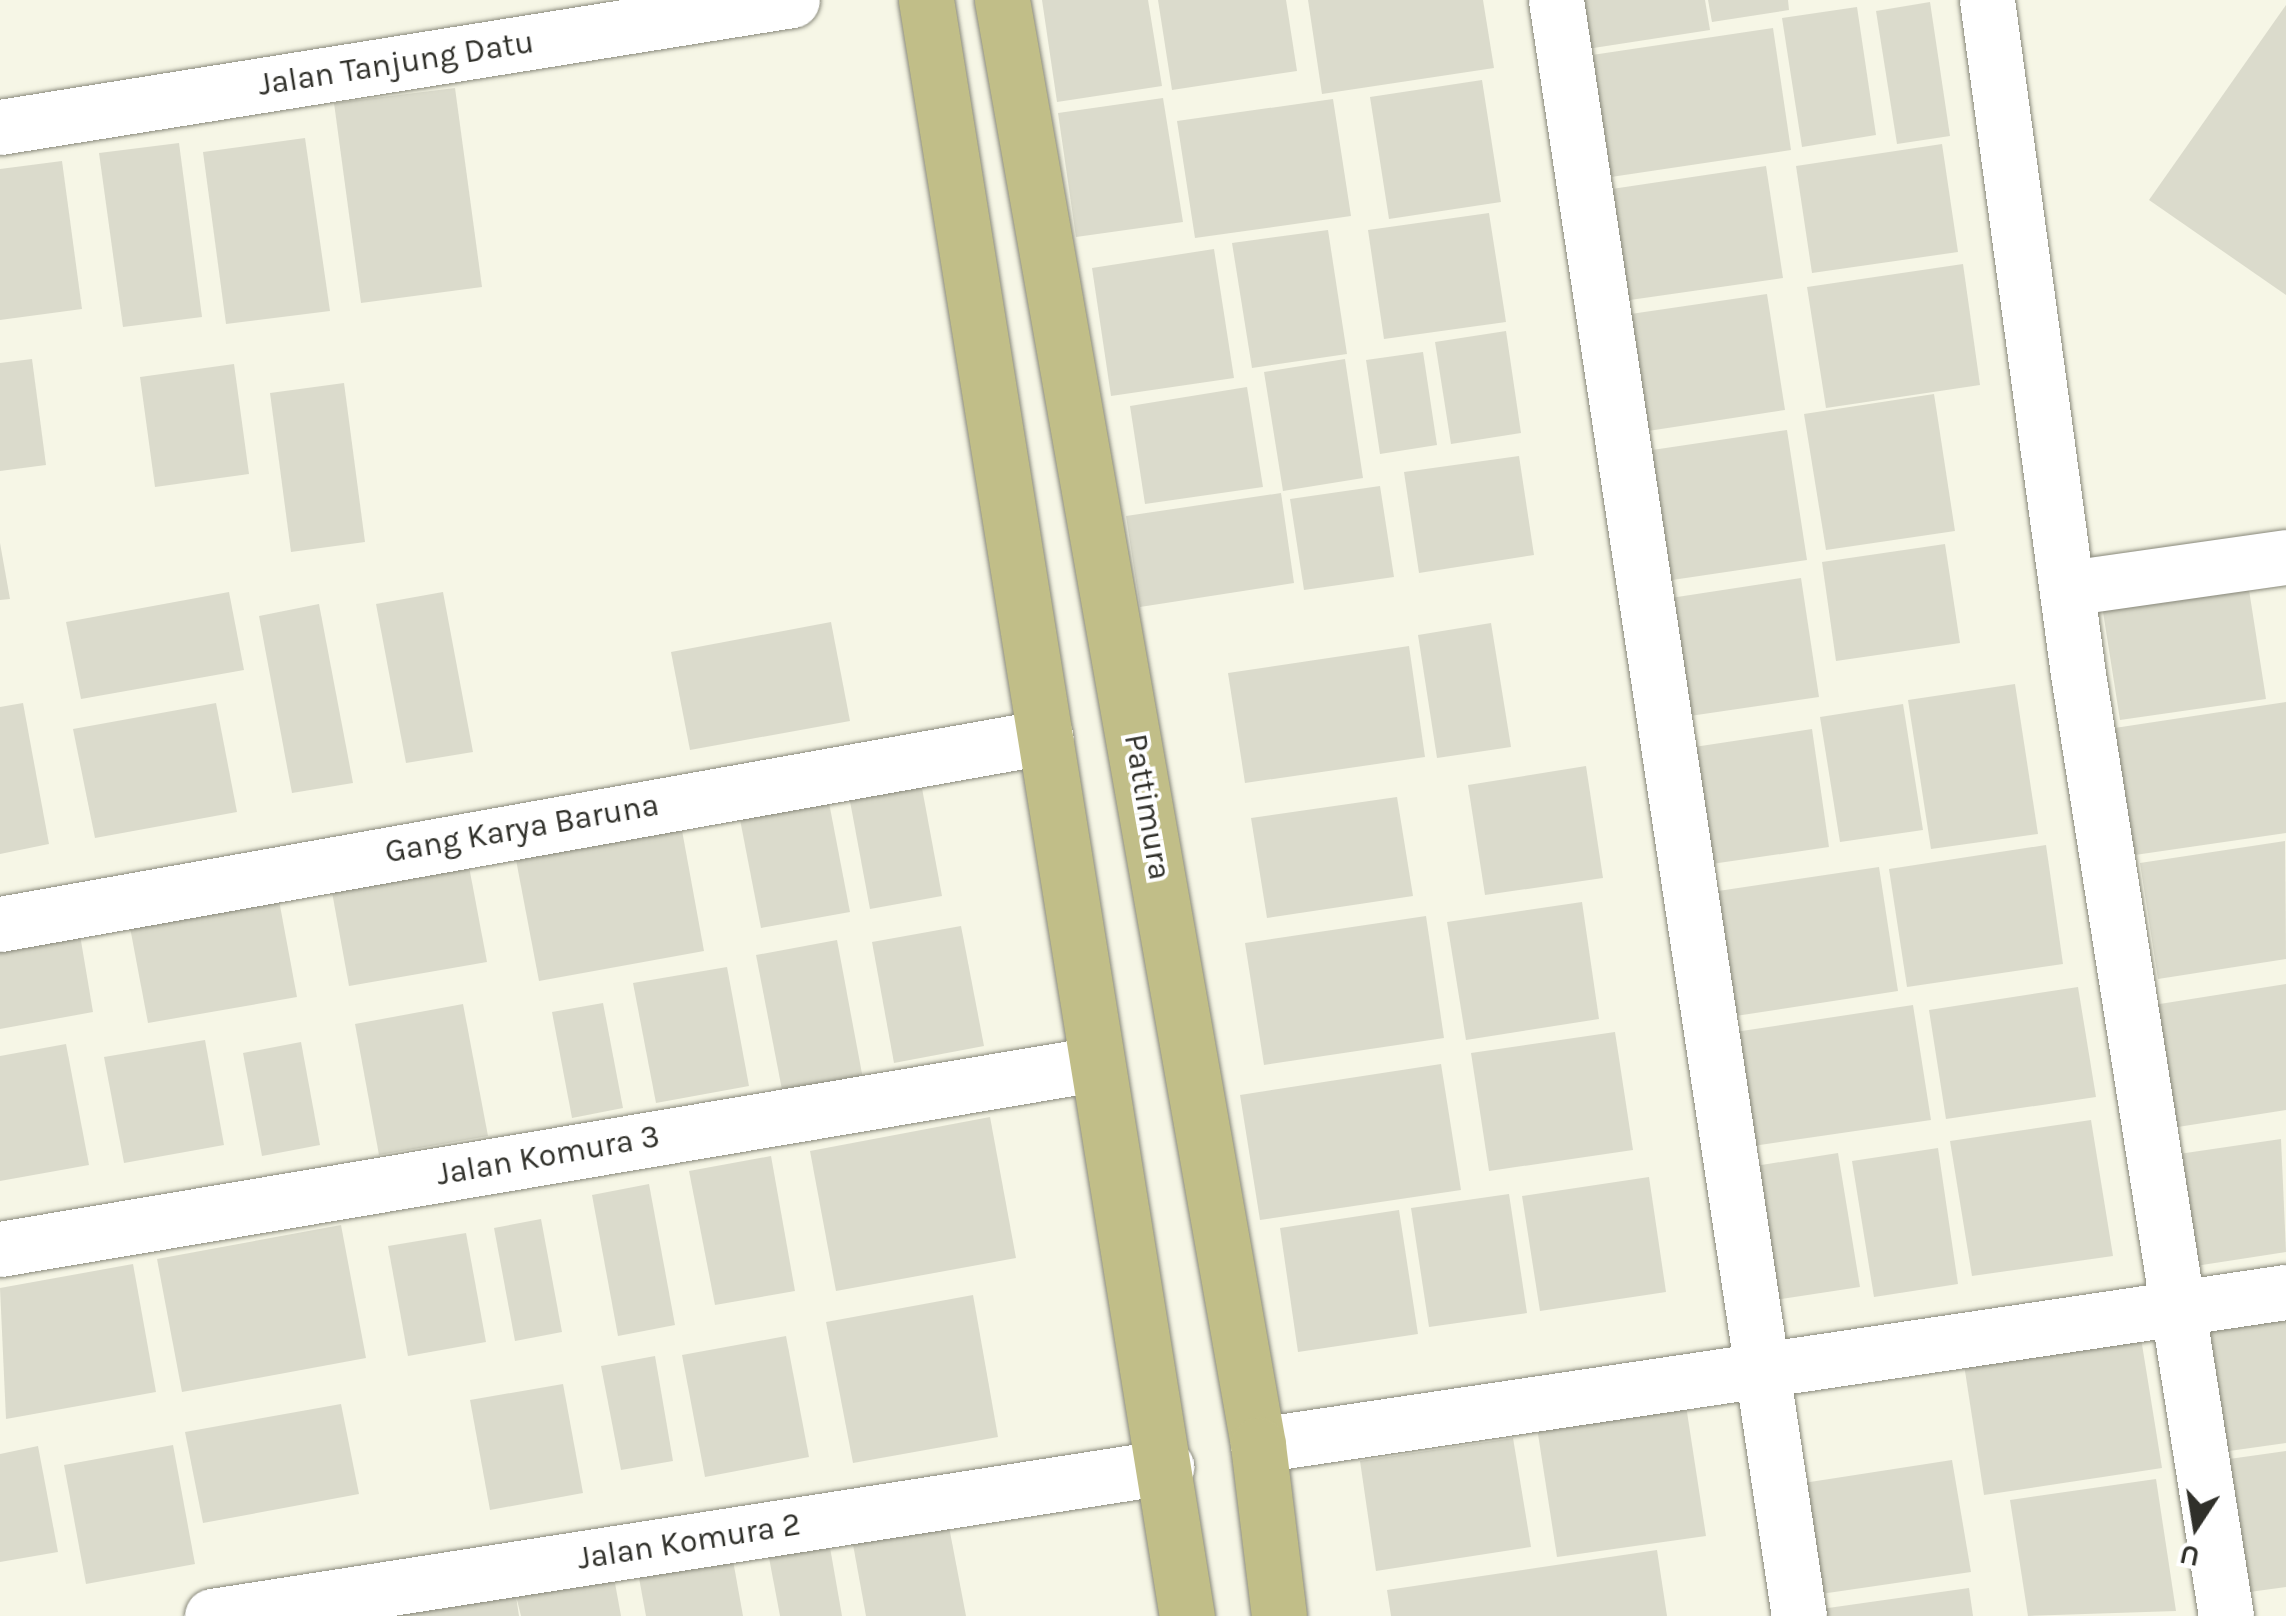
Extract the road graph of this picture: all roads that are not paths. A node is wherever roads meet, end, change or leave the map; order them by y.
1 (792, 0) edge
2 (926, 0) edge
3 (1002, 0) edge
4 (1556, 0) edge
5 (1987, 0) edge
6 (0, 128) edge
7 (2286, 557) edge
8 (2068, 588) junction
9 (1045, 737) junction
10 (0, 924) edge
11 (1096, 1064) junction
12 (0, 1249) edge
13 (2286, 1292) edge
14 (2180, 1306) junction
15 (1764, 1375) junction
16 (1258, 1445) junction
17 (1166, 1467) junction
18 (212, 1616) edge
19 (1188, 1616) edge
20 (1278, 1616) edge
21 (1799, 1616) edge
22 (2226, 1616) edge

1 - 6 street, Jalan Tanjung Datu
2 - 9 main road
3 - 16 main road, Pattimura
4 - 15 street
5 - 8 street
7 - 8 street
8 - 14 street
9 - 10 street, Gang Karya Baruna
9 - 11 main road
11 - 12 street, Jalan Komura 3
11 - 17 main road
13 - 14 street
14 - 15 street
14 - 22 street
15 - 16 street
15 - 21 street
16 - 20 main road, Pattimura
17 - 18 street, Jalan Komura 2
17 - 19 main road

